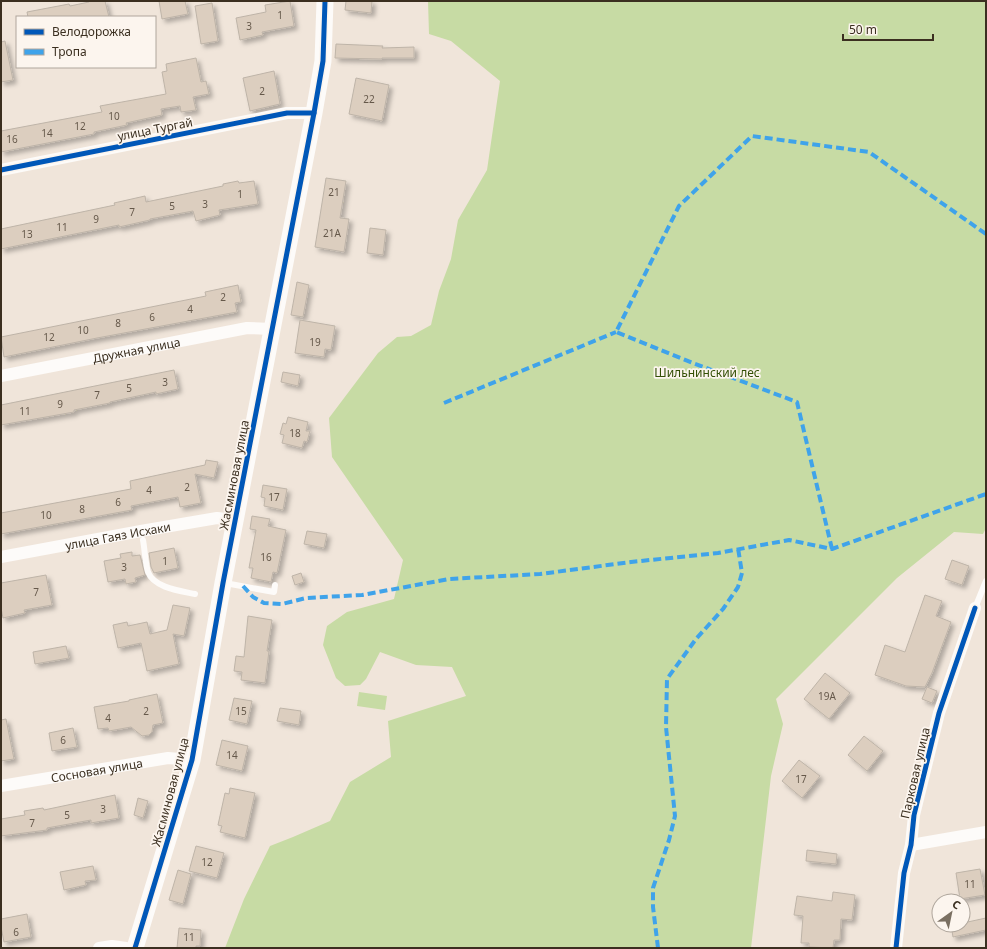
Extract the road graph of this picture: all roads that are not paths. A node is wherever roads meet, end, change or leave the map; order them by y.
1 (325, 1) edge
2 (314, 113) junction
3 (1, 170) edge
4 (272, 329) junction
5 (1, 376) edge
6 (235, 520) junction
7 (143, 540) dead end
8 (1, 557) edge
9 (986, 580) edge
10 (223, 583) junction
11 (275, 586) dead end
12 (195, 594) dead end
13 (975, 608) joint
14 (192, 760) junction
15 (1, 786) edge
16 (986, 832) edge
17 (911, 845) junction
18 (99, 948) edge
19 (126, 948) edge
20 (135, 948) edge
21 (896, 948) edge

1 - 2 street, Жасминовая улица
2 - 3 street, улица Тургай
2 - 4 street, Жасминовая улица
4 - 5 street, Дружная улица
4 - 6 street, Жасминовая улица
6 - 8 street, улица Гаяз Исхаки
6 - 10 street, Жасминовая улица
7 - 12 lane
9 - 13 lane
10 - 11 lane
10 - 14 street, Жасминовая улица
13 - 17 street, Парковая улица
14 - 15 street, Сосновая улица
14 - 20 street, Жасминовая улица
16 - 17 street
17 - 21 street, Парковая улица
18 - 19 street

